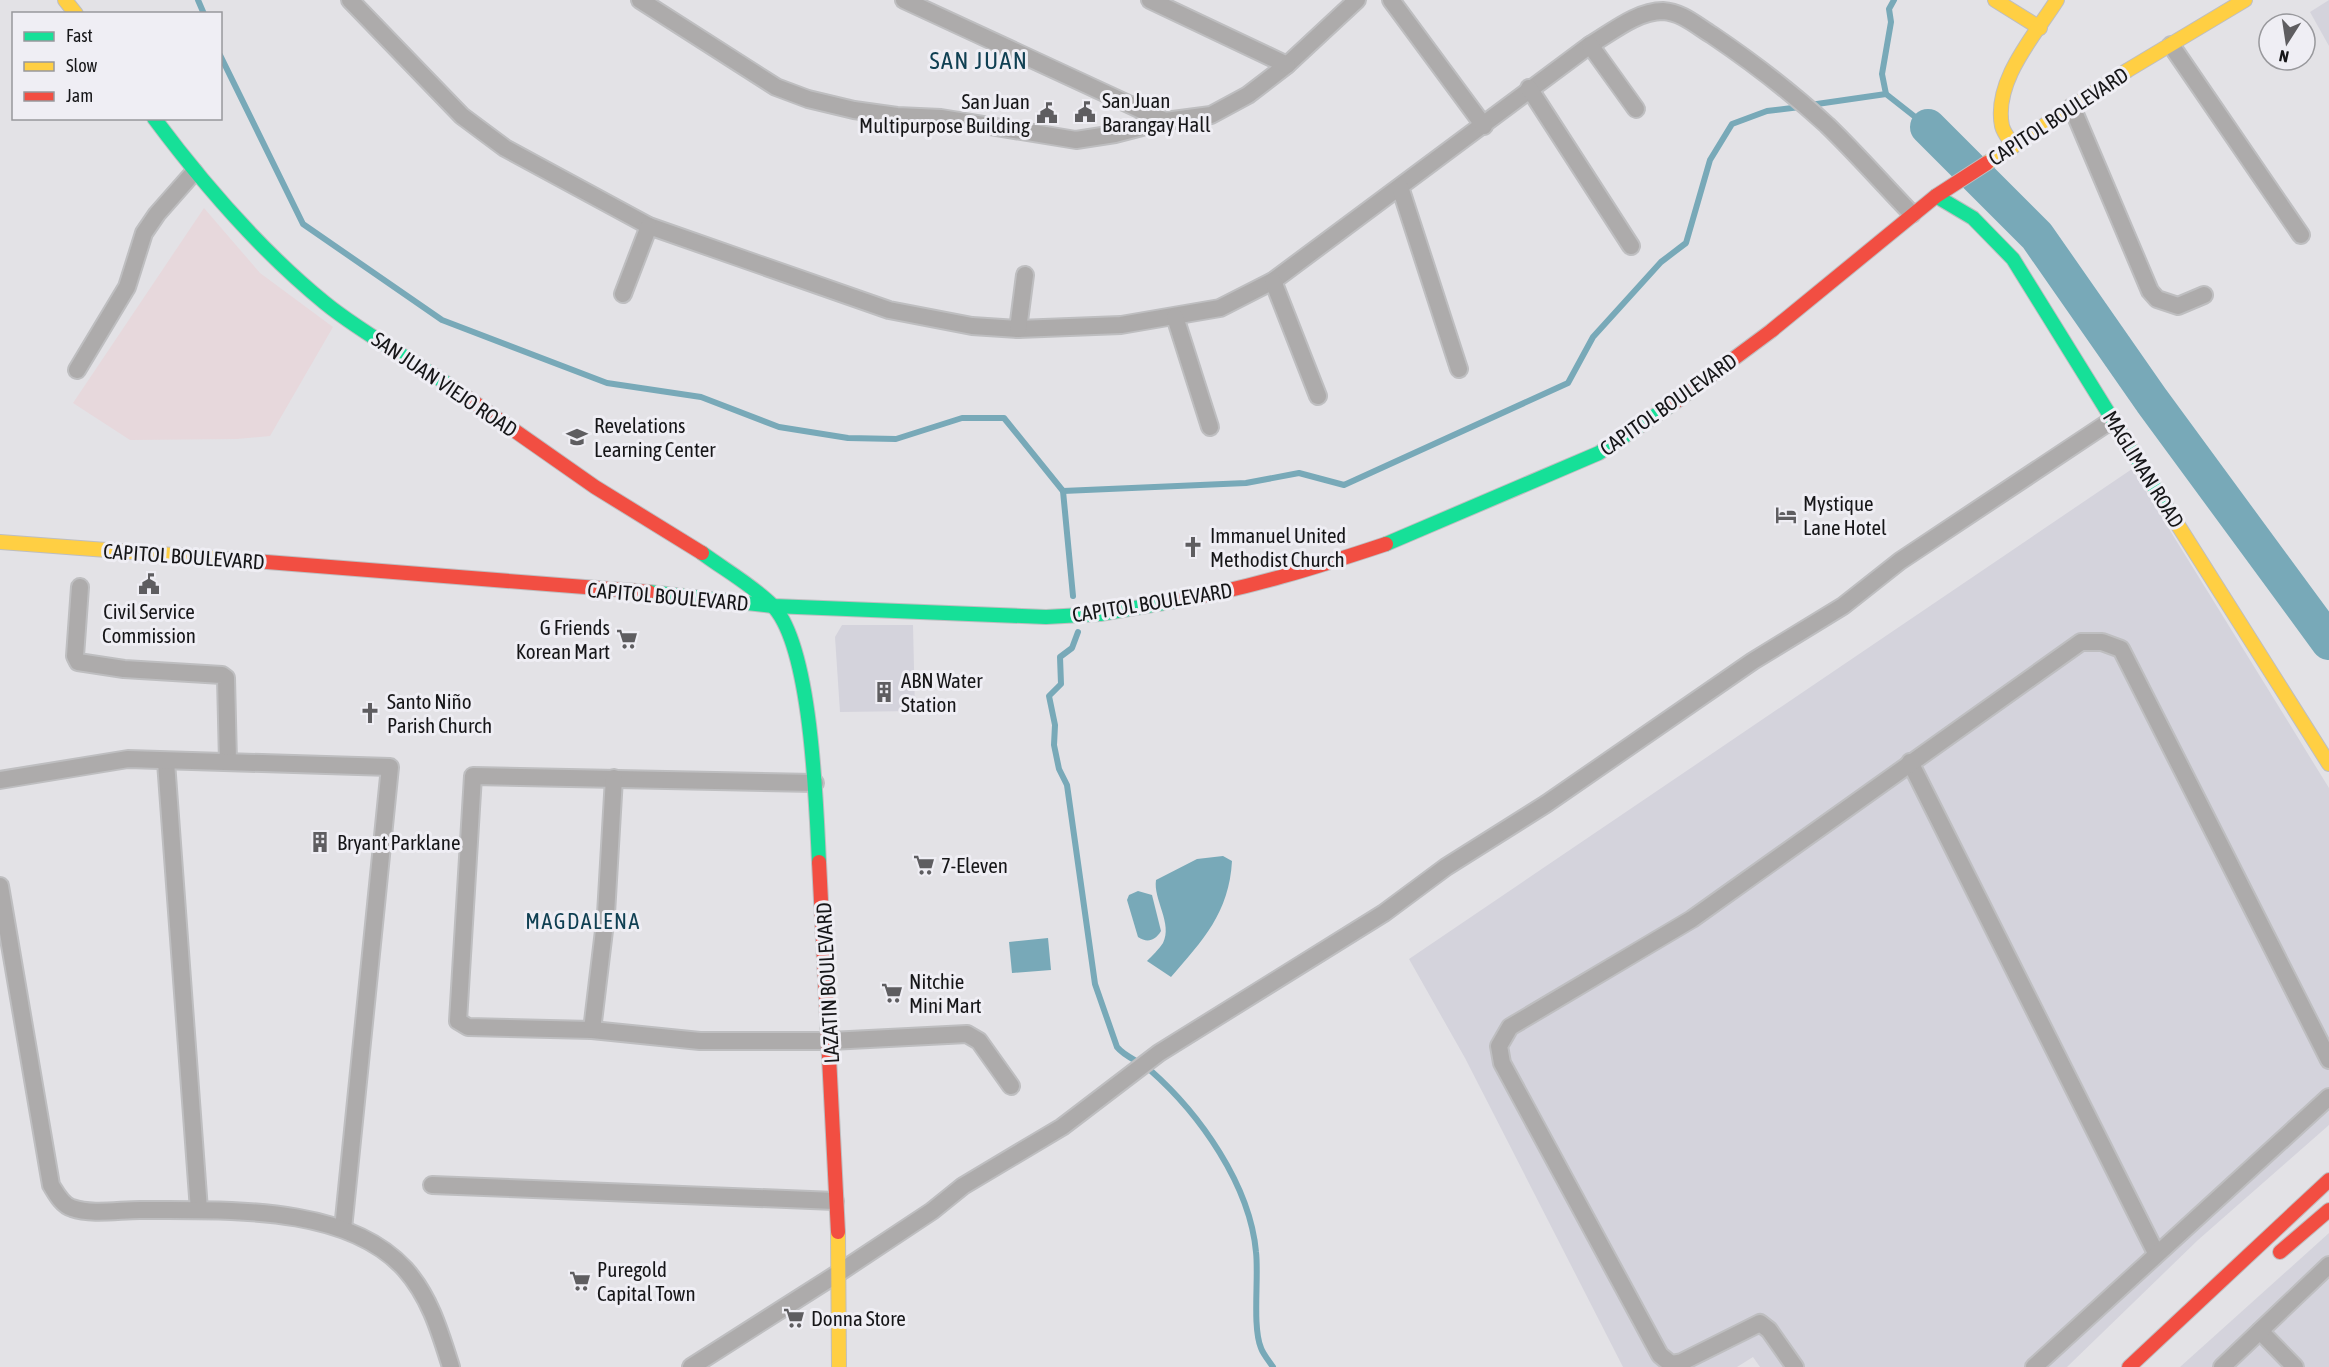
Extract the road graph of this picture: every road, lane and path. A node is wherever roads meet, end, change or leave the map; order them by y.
1 (350, 0) edge
2 (640, 0) edge
3 (904, 0) edge
4 (1150, 0) edge
5 (1357, 0) edge
6 (1391, 0) edge
7 (1995, 0) edge
8 (2056, 0) edge
9 (2245, 0) edge
10 (2040, 28) junction
11 (1590, 45) junction
12 (2171, 45) junction
13 (1287, 65) junction
14 (1529, 88) junction
15 (2072, 107) junction
16 (1636, 109) dead end
17 (155, 120) edge
18 (1165, 121) junction
19 (1484, 126) junction
20 (2013, 146) junction
21 (194, 172) junction
22 (1400, 188) junction
23 (1936, 196) junction
24 (1912, 213) junction
25 (649, 226) junction
26 (2301, 235) dead end
27 (1631, 246) dead end
28 (1025, 275) dead end
29 (1273, 280) junction
30 (623, 294) dead end
31 (2204, 295) dead end
32 (1175, 317) junction
33 (1018, 329) junction
34 (77, 369) dead end
35 (1459, 369) dead end
36 (1318, 396) dead end
37 (2112, 420) junction
38 (1210, 427) dead end
39 (0, 542) edge
40 (80, 587) dead end
41 (773, 606) junction
42 (166, 762) junction
43 (228, 762) junction
44 (1910, 762) junction
45 (2329, 764) edge
46 (614, 778) junction
47 (0, 780) edge
48 (815, 783) junction
49 (0, 886) edge
50 (592, 1030) junction
51 (830, 1041) junction
52 (2329, 1060) edge
53 (1011, 1086) dead end
54 (2329, 1097) edge
55 (2329, 1180) edge
56 (432, 1185) dead end
57 (835, 1201) junction
58 (199, 1209) junction
59 (2329, 1210) edge
60 (343, 1229) junction
61 (2156, 1253) junction
62 (2269, 1263) dead end
63 (2329, 1265) edge
64 (840, 1272) junction
65 (2260, 1331) junction
66 (451, 1367) edge
67 (691, 1367) edge
68 (839, 1367) edge
69 (1794, 1367) edge
70 (2034, 1367) edge
71 (2129, 1367) edge
72 (2222, 1367) edge
73 (2295, 1367) edge

1 - 25 street
2 - 18 street
3 - 18 street
4 - 13 street
5 - 13 street
6 - 19 street
7 - 10 main road
8 - 10 main road
9 - 12 main road, CAPITOL BOULEVARD
10 - 20 main road
11 - 14 street
11 - 16 street
11 - 24 street
12 - 15 main road, CAPITOL BOULEVARD
12 - 26 street
13 - 18 street
14 - 19 street
14 - 27 street
15 - 20 main road, CAPITOL BOULEVARD
15 - 31 street
17 - 21 main road, SAN JUAN VIEJO ROAD
19 - 22 street
20 - 23 main road, CAPITOL BOULEVARD
21 - 34 street
21 - 41 main road, SAN JUAN VIEJO ROAD
22 - 29 street
22 - 35 street
23 - 24 main road, CAPITOL BOULEVARD
23 - 37 main road, MAGLIMAN ROAD
24 - 41 main road, CAPITOL BOULEVARD
25 - 30 street
25 - 33 street
28 - 33 street
29 - 32 street
29 - 36 street
32 - 33 street
32 - 38 street
37 - 45 main road, MAGLIMAN ROAD
37 - 64 street
39 - 41 main road, CAPITOL BOULEVARD
40 - 43 street
41 - 48 main road, LAZATIN BOULEVARD
42 - 43 street
42 - 47 street
42 - 58 street
43 - 60 street
44 - 52 street
44 - 61 street
44 - 69 street
46 - 48 street
46 - 50 street
46 - 50 street
48 - 51 main road, LAZATIN BOULEVARD
49 - 58 street
50 - 51 street
51 - 53 street
51 - 57 main road, LAZATIN BOULEVARD
54 - 61 street
55 - 71 main road
56 - 57 street
57 - 64 main road, LAZATIN BOULEVARD
58 - 60 street
59 - 62 main road
60 - 66 street
61 - 70 street
63 - 65 street
64 - 67 street
64 - 68 main road, LAZATIN BOULEVARD
65 - 72 street
65 - 73 street

